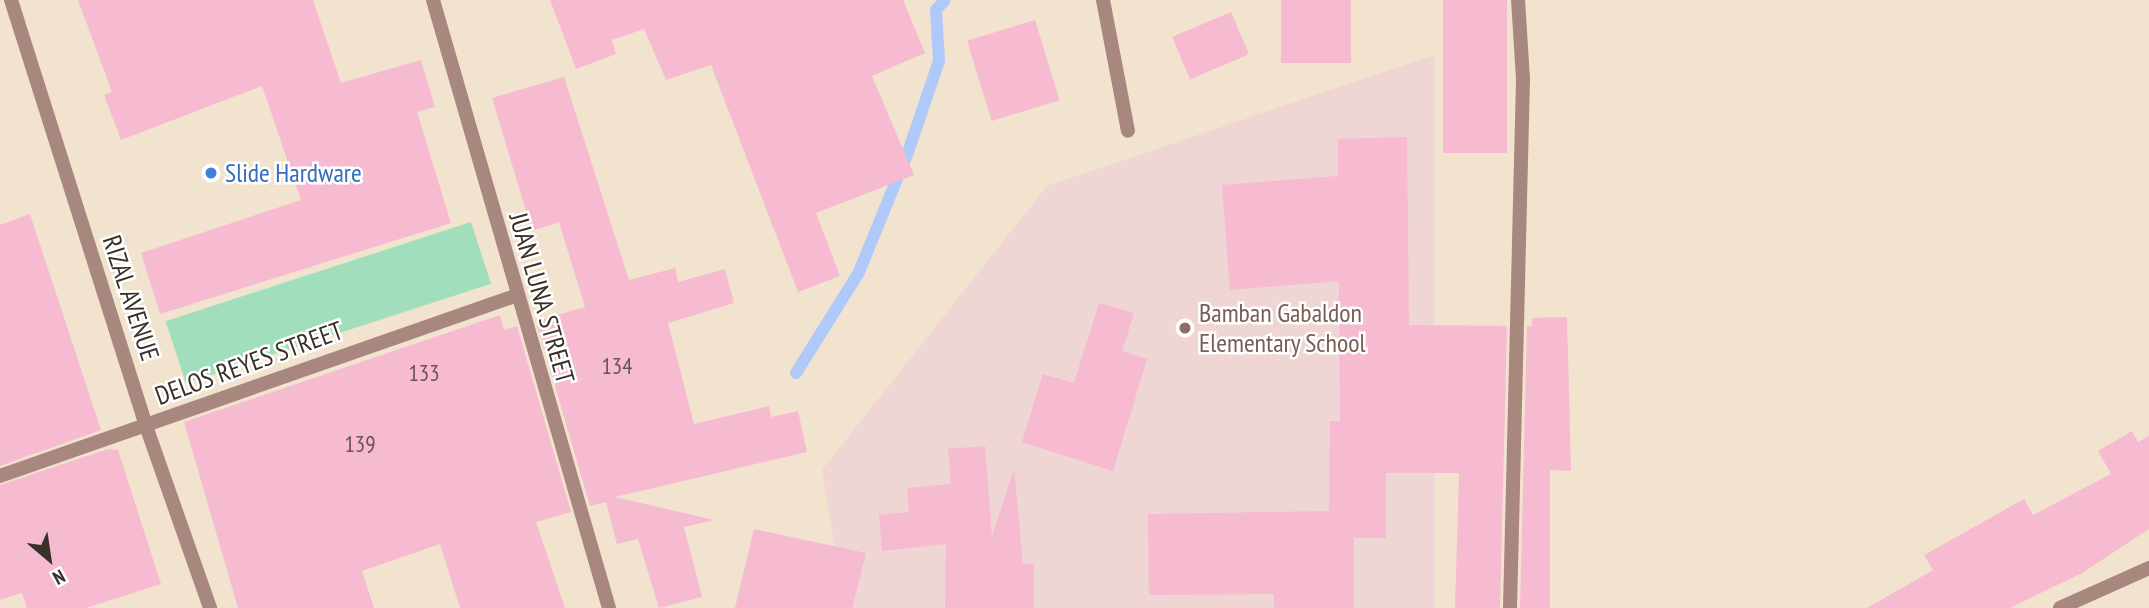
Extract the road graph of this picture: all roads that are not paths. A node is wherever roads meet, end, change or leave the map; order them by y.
1 (11, 0) edge
2 (433, 0) edge
3 (1103, 0) edge
4 (1518, 0) edge
5 (1128, 131) dead end
6 (515, 296) junction
7 (146, 425) junction
8 (0, 476) edge
9 (2149, 568) edge
10 (210, 608) edge
11 (609, 608) edge
12 (1510, 608) edge
13 (2060, 608) edge

1 - 7 street, RIZAL AVENUE
2 - 6 street, JUAN LUNA STREET
3 - 5 street
4 - 12 street
6 - 7 street, DELOS REYES STREET
6 - 11 street, JUAN LUNA STREET
7 - 8 street, DELOS REYES STREET
7 - 10 street, RIZAL AVENUE
9 - 13 street

